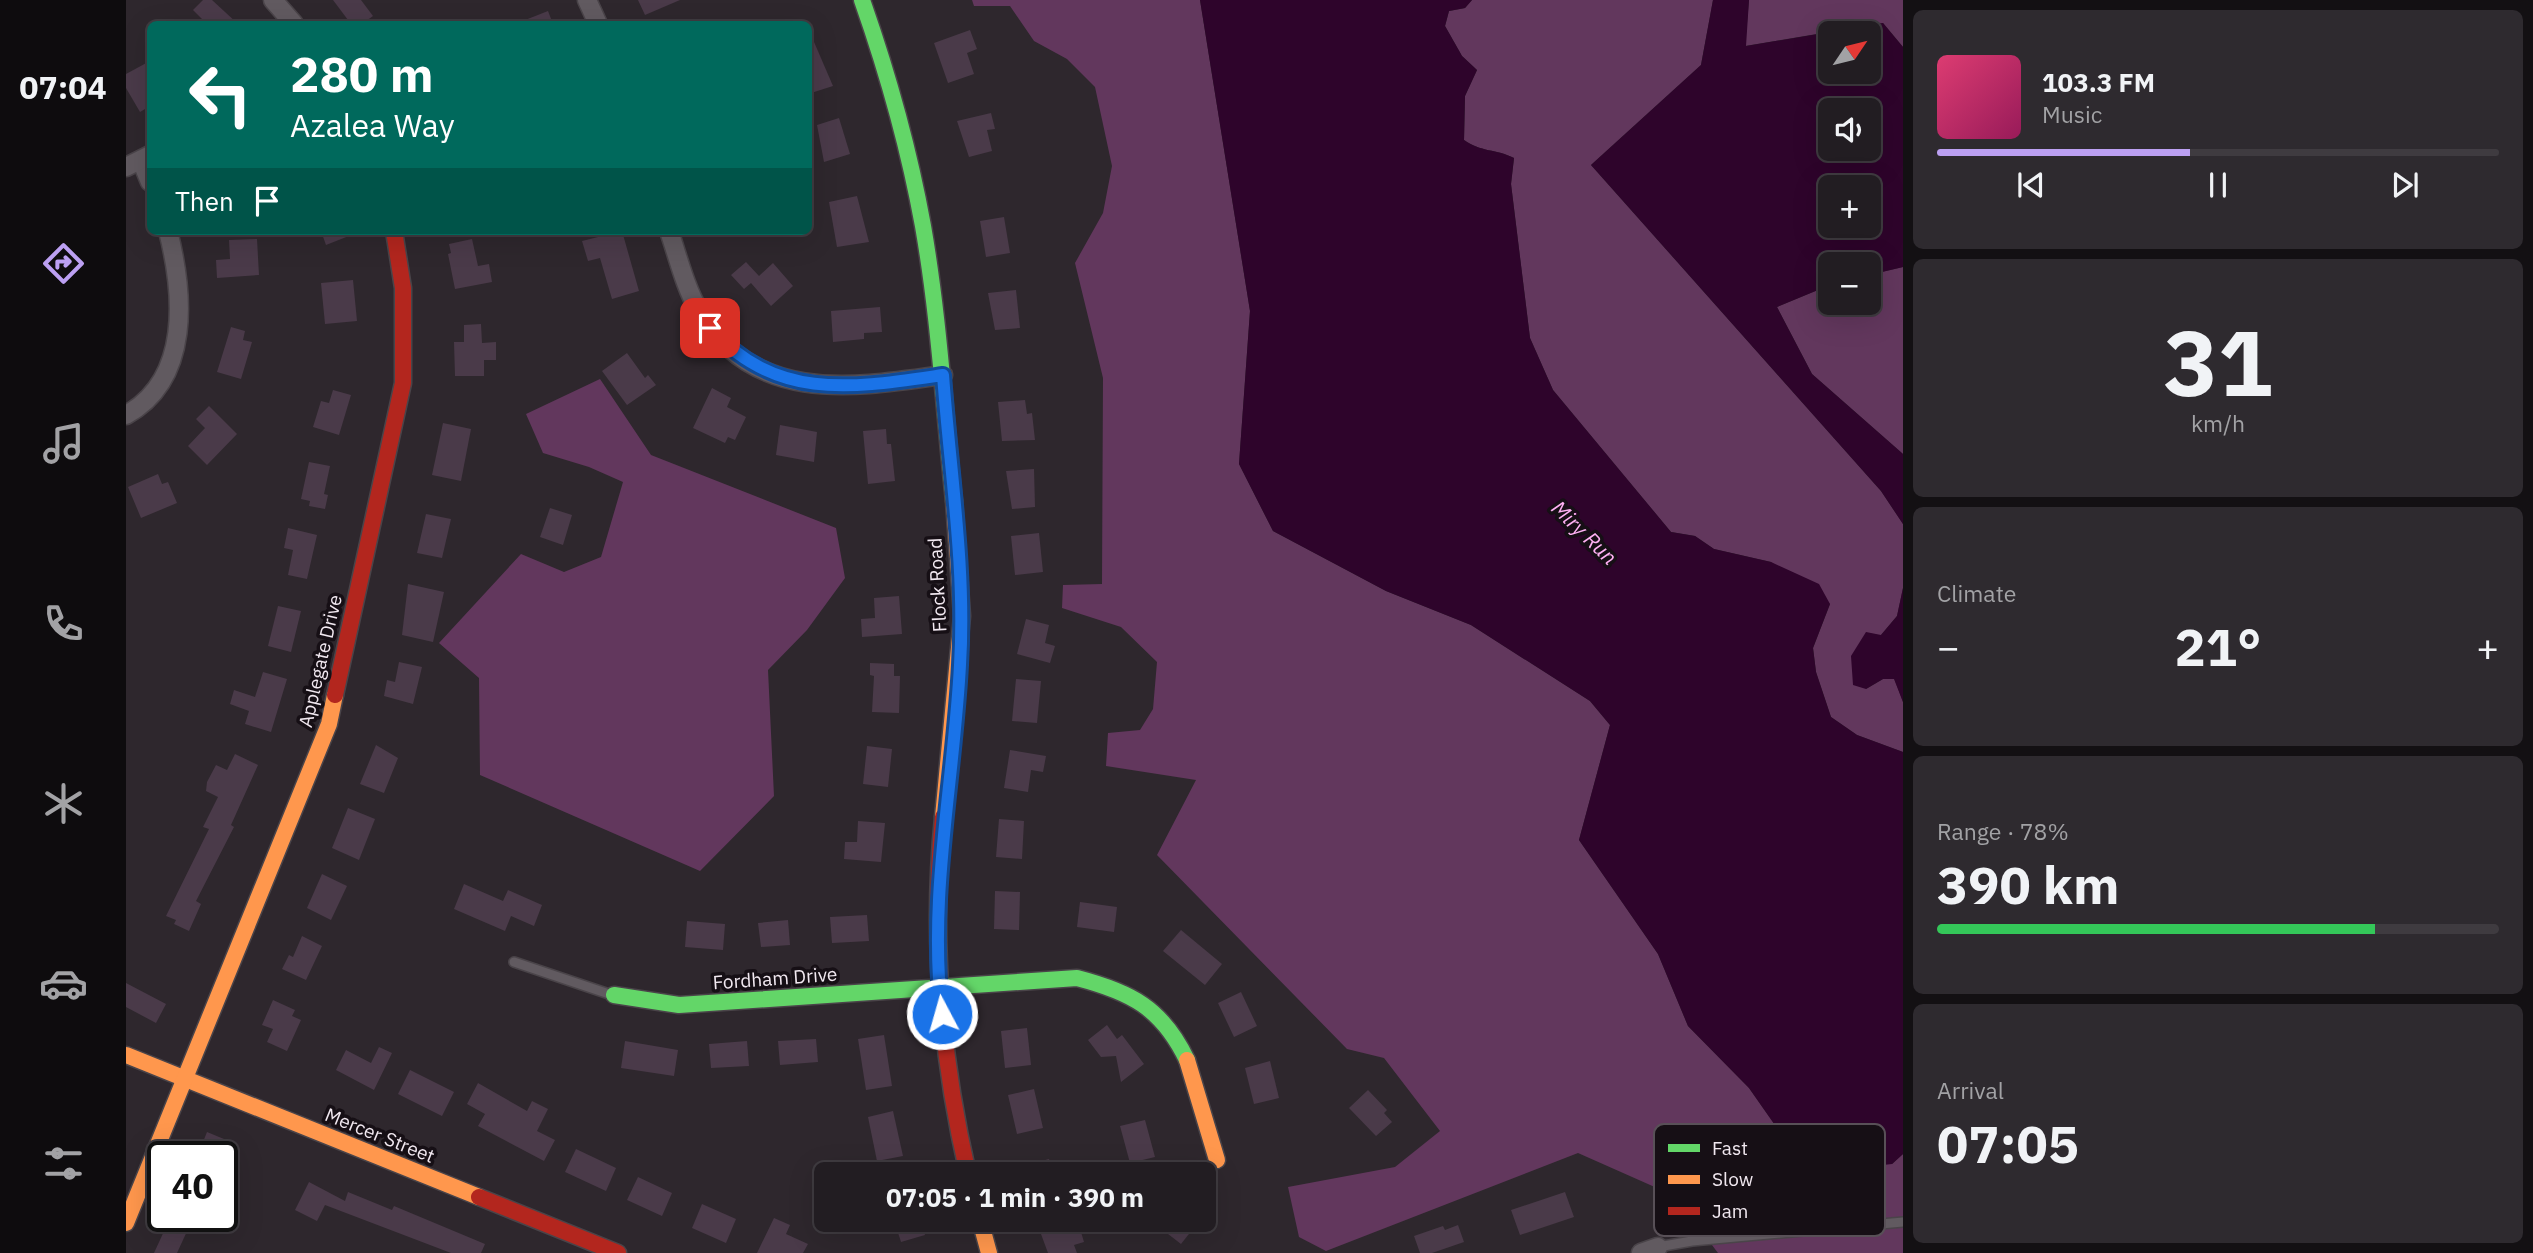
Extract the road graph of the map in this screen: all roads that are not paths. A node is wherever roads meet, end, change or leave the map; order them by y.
1 (273, 0) edge
2 (587, 0) edge
3 (862, 0) edge
4 (291, 21) edge
5 (597, 21) edge
6 (169, 235) edge
7 (395, 235) edge
8 (670, 235) edge
9 (943, 375) junction
10 (126, 415) edge
11 (514, 962) dead end
12 (939, 988) junction
13 (614, 995) joint
14 (126, 1055) edge
15 (185, 1079) junction
16 (1217, 1160) dead end
17 (966, 1162) edge
18 (1903, 1222) edge
19 (126, 1223) edge
20 (1885, 1224) edge
21 (983, 1232) edge
22 (1748, 1236) edge
23 (1649, 1250) edge
24 (611, 1252) edge
25 (989, 1253) edge

1 - 4 street
2 - 5 street
3 - 9 street, Flock Road
6 - 10 street
7 - 15 street, Applegate Drive
8 - 9 street
9 - 12 street, Flock Road
11 - 13 lane
12 - 13 street, Fordham Drive
12 - 16 street, Fordham Drive
12 - 17 street, Flock Road
14 - 15 street, Mercer Street
15 - 19 street, Applegate Drive
15 - 24 street, Mercer Street
18 - 20 lane
21 - 25 street
22 - 23 lane

